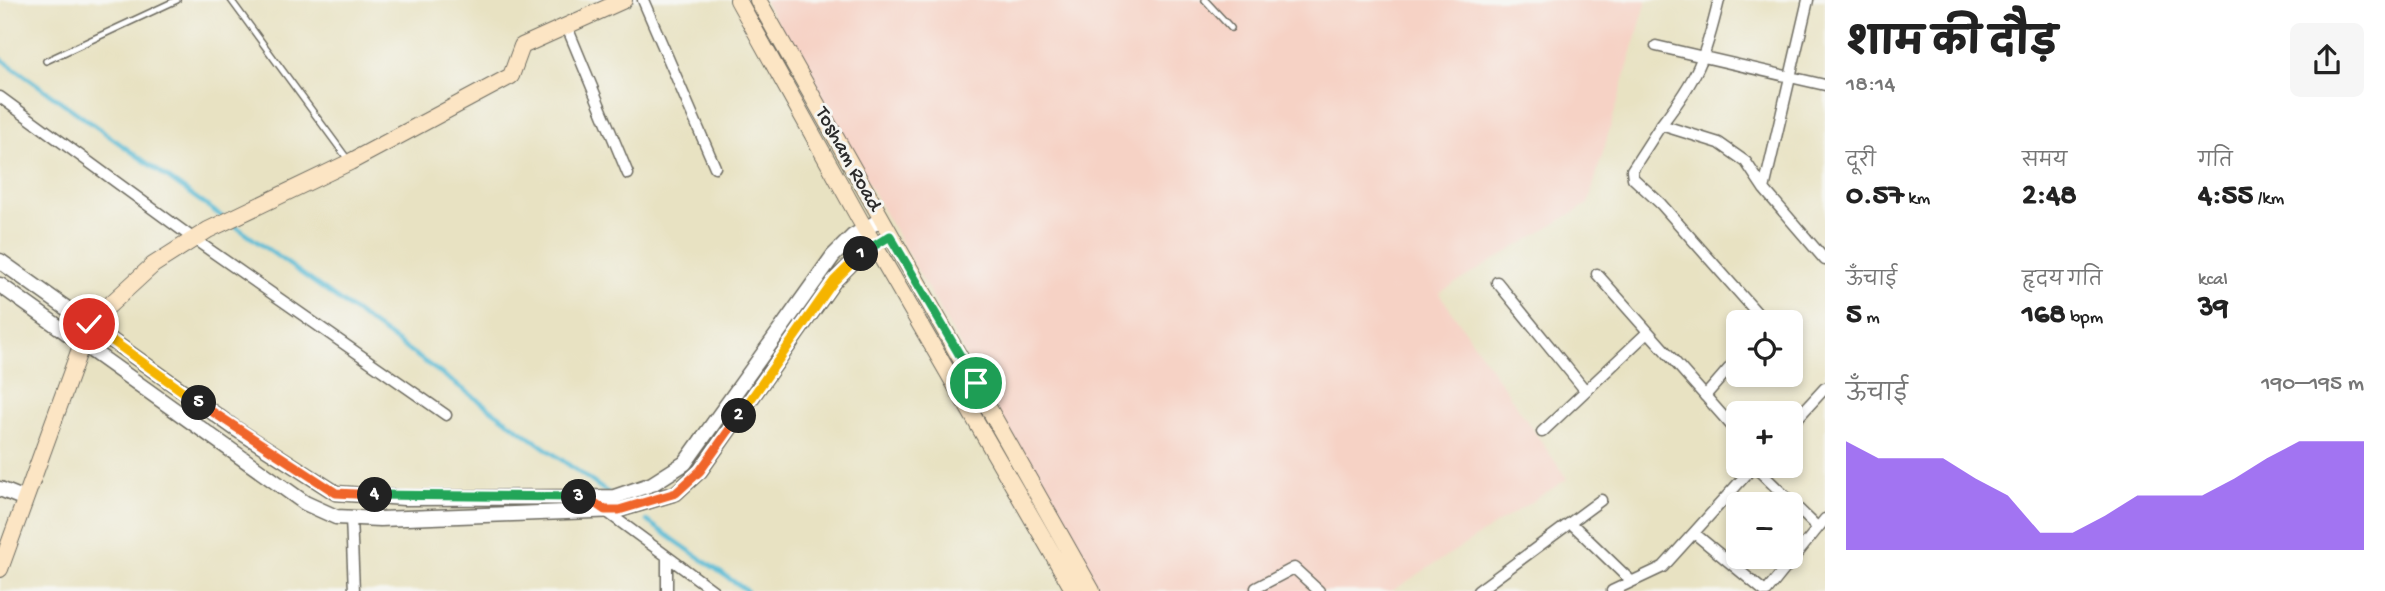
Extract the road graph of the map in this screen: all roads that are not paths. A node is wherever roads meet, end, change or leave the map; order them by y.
1 (177, 0) edge
2 (231, 0) edge
3 (624, 0) edge
4 (643, 0) edge
5 (738, 0) edge
6 (758, 0) edge
7 (1205, 0) edge
8 (1718, 0) edge
9 (1808, 0) edge
10 (567, 27) junction
11 (1231, 28) dead end
12 (1656, 46) dead end
13 (1705, 57) junction
14 (46, 61) dead end
15 (1791, 77) junction
16 (1825, 85) edge
17 (0, 97) edge
18 (1661, 125) junction
19 (350, 162) junction
20 (715, 167) dead end
21 (628, 174) dead end
22 (1765, 189) junction
23 (880, 220) junction
24 (865, 229) junction
25 (194, 239) junction
26 (883, 241) junction
27 (1825, 260) edge
28 (0, 261) edge
29 (1597, 274) dead end
30 (1497, 282) dead end
31 (0, 285) edge
32 (1754, 310) edge
33 (89, 324) junction
34 (1648, 332) junction
35 (82, 343) junction
36 (1726, 372) edge
37 (1825, 388) edge
38 (1585, 390) junction
39 (1705, 396) junction
40 (1803, 412) edge
41 (446, 415) dead end
42 (1726, 420) edge
43 (1542, 432) dead end
44 (1743, 478) edge
45 (1768, 478) edge
46 (0, 489) edge
47 (586, 497) junction
48 (25, 499) junction
49 (1601, 500) dead end
50 (605, 510) junction
51 (351, 517) junction
52 (1571, 523) junction
53 (1821, 523) edge
54 (1694, 533) junction
55 (667, 558) junction
56 (0, 569) edge
57 (1631, 582) junction
58 (1256, 588) dead end
59 (354, 591) edge
60 (667, 591) edge
61 (714, 591) edge
62 (1074, 591) edge
63 (1092, 591) edge
64 (1319, 591) edge
65 (1478, 591) edge
66 (1612, 591) edge
67 (1766, 591) edge

1 - 14 lane
2 - 19 lane
3 - 10 main road
4 - 20 street
5 - 24 main road, Tosham Road
6 - 23 main road, Tosham Road
7 - 11 lane
8 - 13 street
9 - 15 street
10 - 19 main road
10 - 21 street
12 - 13 street
13 - 15 street
13 - 18 street
15 - 16 street
15 - 22 street
17 - 25 street
18 - 22 street
18 - 32 street
19 - 25 main road
22 - 27 street
23 - 24 street
23 - 26 main road, Tosham Road
24 - 26 main road, Tosham Road
24 - 47 street
25 - 33 main road
25 - 41 street
26 - 50 street
26 - 62 main road, Tosham Road
26 - 63 main road, Tosham Road
28 - 33 street
29 - 34 street
30 - 38 street
31 - 35 street
33 - 35 main road
33 - 47 street
34 - 38 street
34 - 39 street
35 - 48 main road
35 - 51 street
36 - 39 street
37 - 40 street
38 - 43 street
39 - 42 street
44 - 54 street
45 - 53 street
46 - 48 street
47 - 50 street
48 - 56 main road
49 - 52 street
50 - 51 street
50 - 55 street
51 - 59 street
52 - 57 street
52 - 65 street
53 - 67 street
54 - 57 street
54 - 67 street
55 - 60 street
55 - 61 street
57 - 66 street
58 - 64 street

